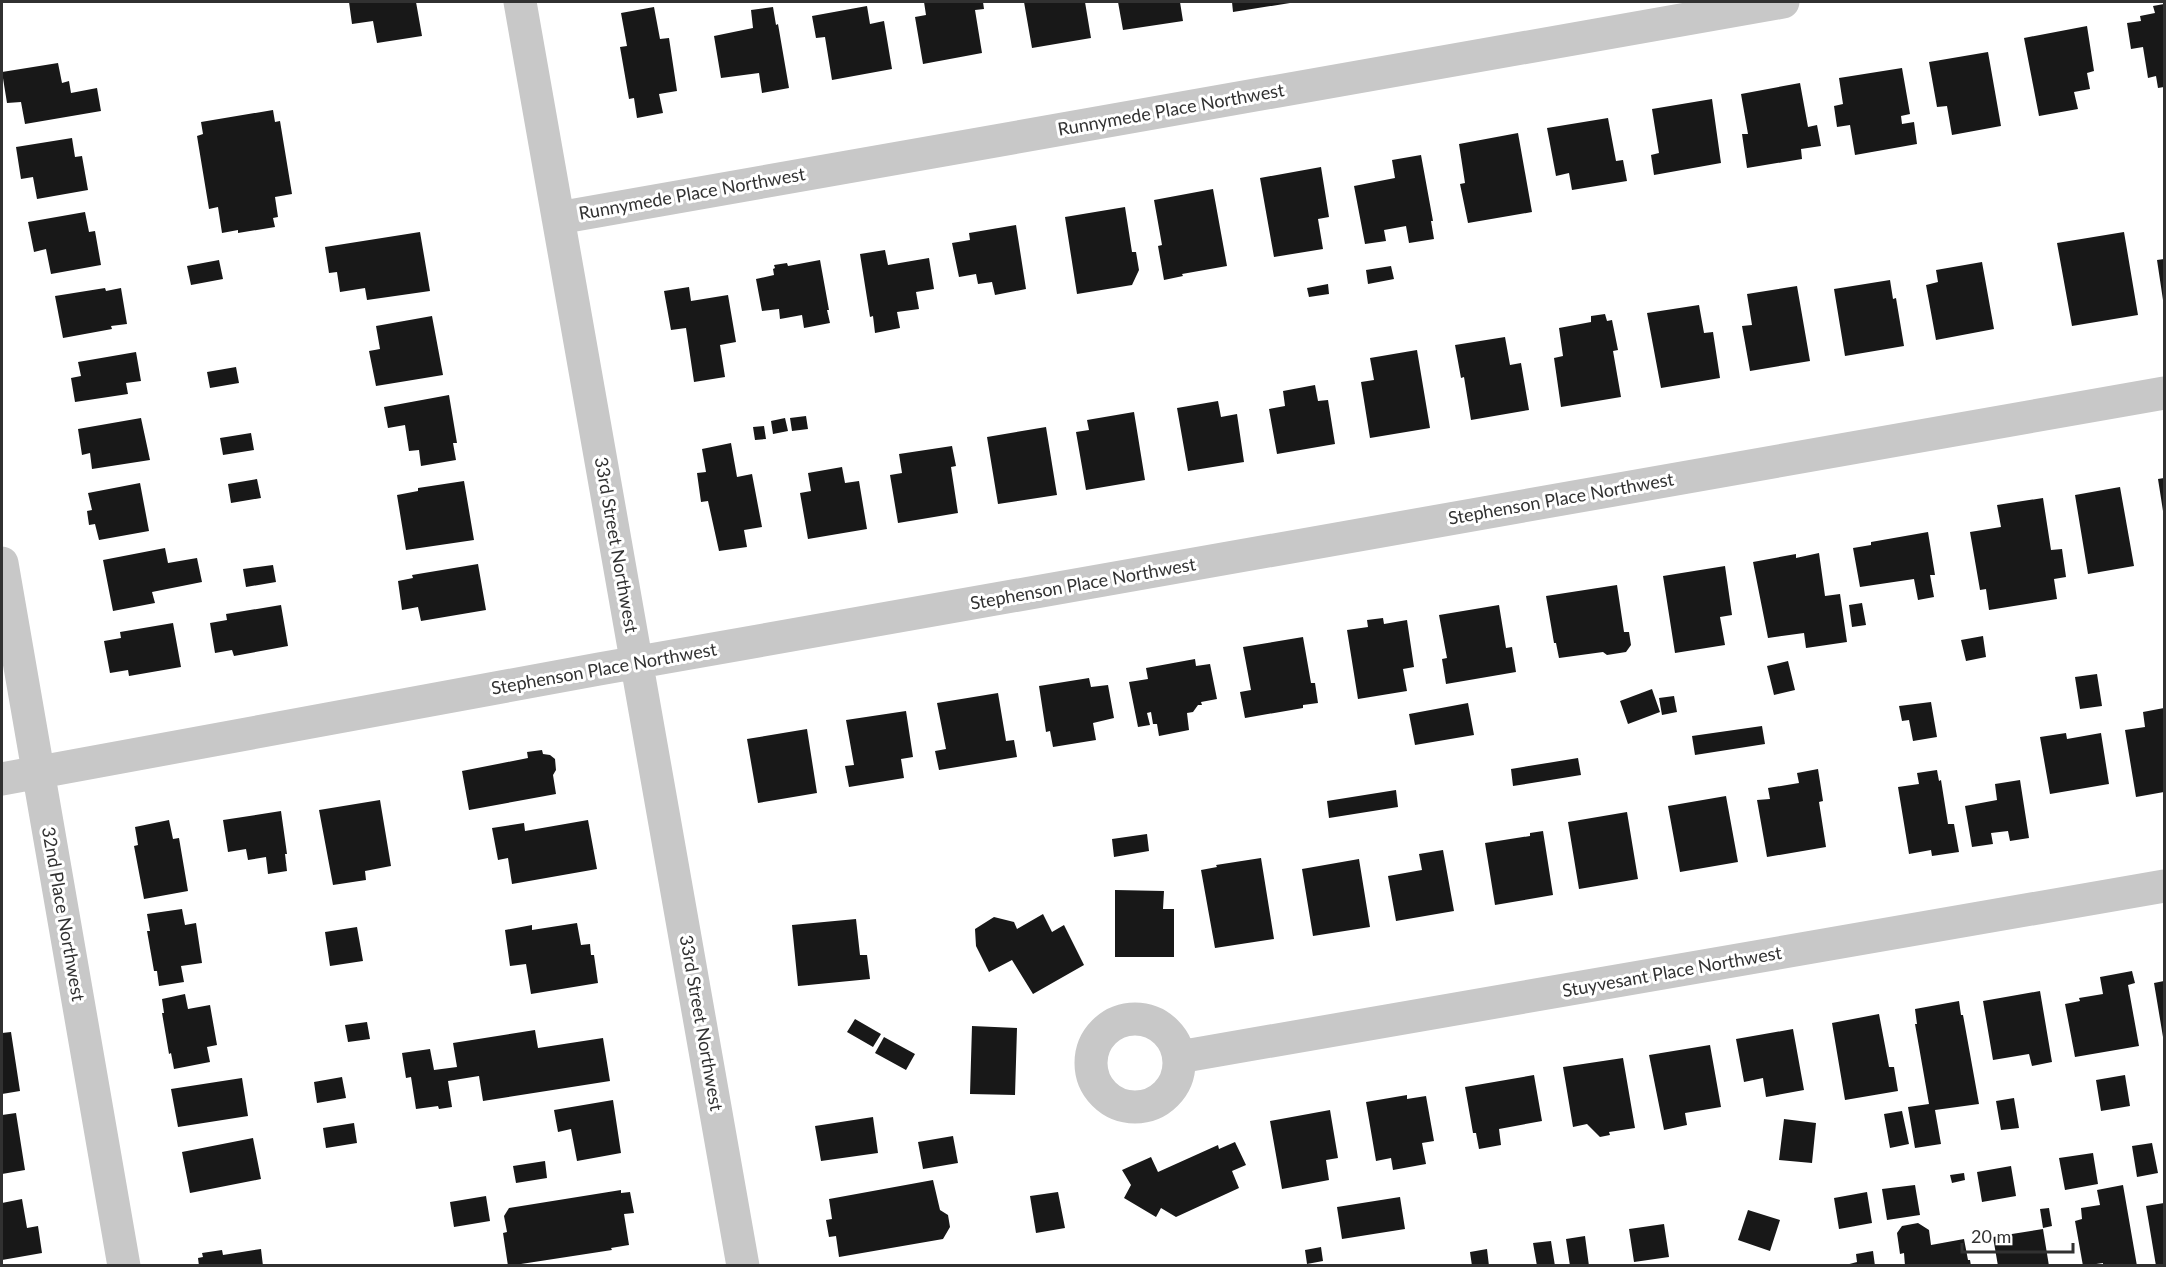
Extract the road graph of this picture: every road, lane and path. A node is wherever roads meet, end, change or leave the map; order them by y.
1 (520, 2) edge
2 (1783, 2) edge
3 (558, 218) junction
4 (2164, 393) edge
5 (2, 563) edge
6 (637, 662) junction
7 (38, 772) junction
8 (2, 779) edge
9 (2164, 886) edge
10 (1179, 1057) dead end
11 (124, 1266) edge
12 (743, 1266) edge

1 - 3 street, 33rd Street Northwest
2 - 3 street, Runnymede Place Northwest
3 - 6 street, 33rd Street Northwest
4 - 6 street, Stephenson Place Northwest
5 - 7 street, 32nd Place Northwest
6 - 7 street, Stephenson Place Northwest
6 - 12 street, 33rd Street Northwest
7 - 8 street, Stephenson Place Northwest
7 - 11 street, 32nd Place Northwest
9 - 10 street, Stuyvesant Place Northwest

